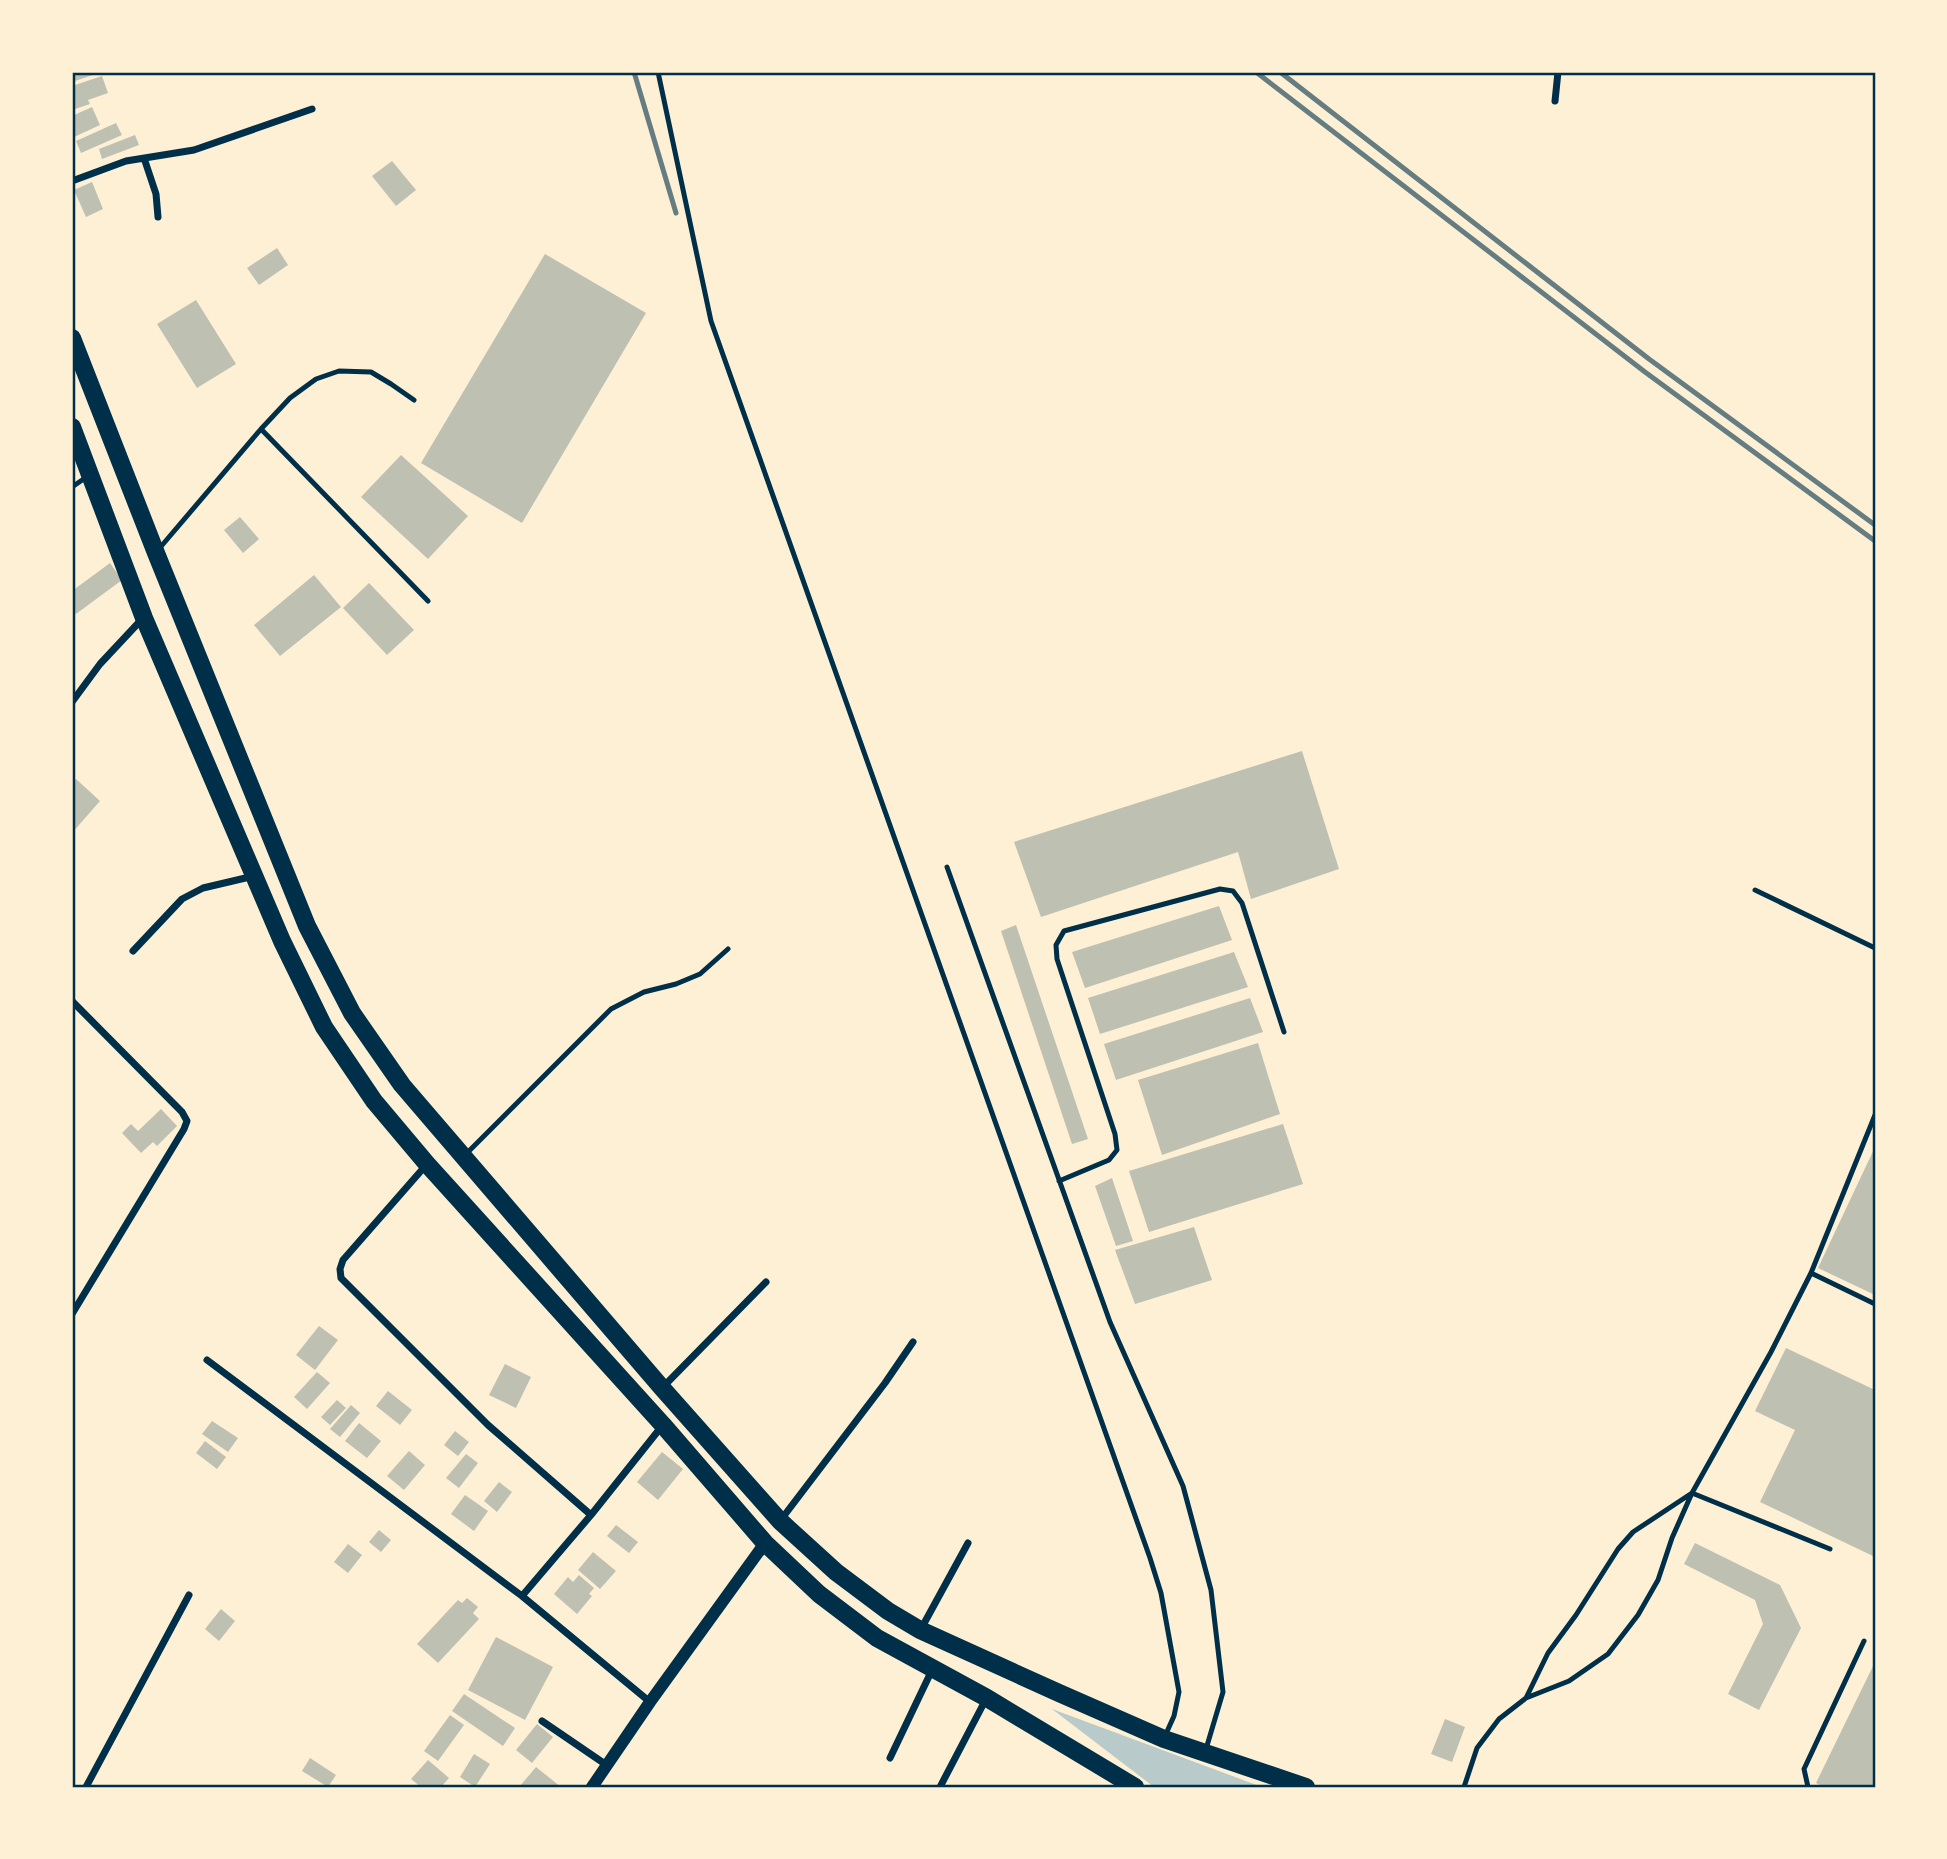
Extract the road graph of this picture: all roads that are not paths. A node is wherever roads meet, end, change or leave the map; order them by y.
1 (658, 72) edge
2 (1558, 72) edge
3 (1555, 101) dead end
4 (312, 109) dead end
5 (144, 158) junction
6 (72, 181) edge
7 (158, 217) dead end
8 (72, 338) edge
9 (414, 400) dead end
10 (72, 429) edge
11 (261, 429) junction
12 (91, 474) junction
13 (72, 487) edge
14 (156, 552) junction
15 (428, 601) dead end
16 (144, 618) junction
17 (72, 702) edge
18 (947, 867) dead end
19 (255, 876) junction
20 (1755, 890) dead end
21 (1875, 948) edge
22 (728, 949) dead end
23 (133, 951) dead end
24 (72, 1001) edge
25 (1284, 1032) dead end
26 (1875, 1115) edge
27 (463, 1158) junction
28 (427, 1164) junction
29 (1059, 1181) junction
30 (1811, 1273) junction
31 (766, 1282) dead end
32 (1875, 1304) edge
33 (72, 1314) edge
34 (913, 1342) dead end
35 (207, 1360) dead end
36 (662, 1388) junction
37 (663, 1425) junction
38 (1692, 1493) junction
39 (591, 1515) junction
40 (780, 1521) junction
41 (968, 1542) dead end
42 (765, 1544) junction
43 (1830, 1549) dead end
44 (189, 1595) dead end
45 (522, 1596) junction
46 (920, 1630) junction
47 (1864, 1641) dead end
48 (933, 1670) junction
49 (987, 1698) junction
50 (1526, 1698) junction
51 (650, 1702) junction
52 (542, 1721) dead end
53 (1164, 1739) junction
54 (1205, 1752) junction
55 (890, 1758) dead end
56 (608, 1766) junction
57 (1301, 1786) edge
58 (86, 1787) edge
59 (593, 1787) edge
60 (940, 1787) edge
61 (1135, 1787) edge
62 (1464, 1787) edge
63 (1808, 1787) edge

1 - 53 lane
2 - 3 street
4 - 5 street
5 - 6 street
5 - 7 street
8 - 14 highway
9 - 11 lane
10 - 12 highway
11 - 14 lane
11 - 15 lane
12 - 13 lane
12 - 16 highway
14 - 27 highway
16 - 17 street
16 - 19 highway
18 - 29 lane
19 - 23 street
19 - 28 highway
20 - 21 lane
22 - 27 lane
24 - 33 street
25 - 29 lane
26 - 30 lane
27 - 36 highway
28 - 37 highway
28 - 39 street
29 - 54 lane
30 - 32 lane
30 - 38 lane
31 - 36 street
34 - 40 street
35 - 45 street
36 - 40 highway
37 - 39 street
37 - 42 highway
38 - 43 lane
38 - 50 lane
38 - 50 lane
39 - 45 street
40 - 46 highway
41 - 46 street
42 - 48 highway
42 - 51 street
44 - 58 street
45 - 51 street
46 - 53 highway
47 - 63 lane
48 - 49 highway
48 - 55 street
49 - 60 street
49 - 61 highway
50 - 62 lane
51 - 56 street
52 - 56 street
53 - 54 highway
54 - 57 highway
56 - 59 street

